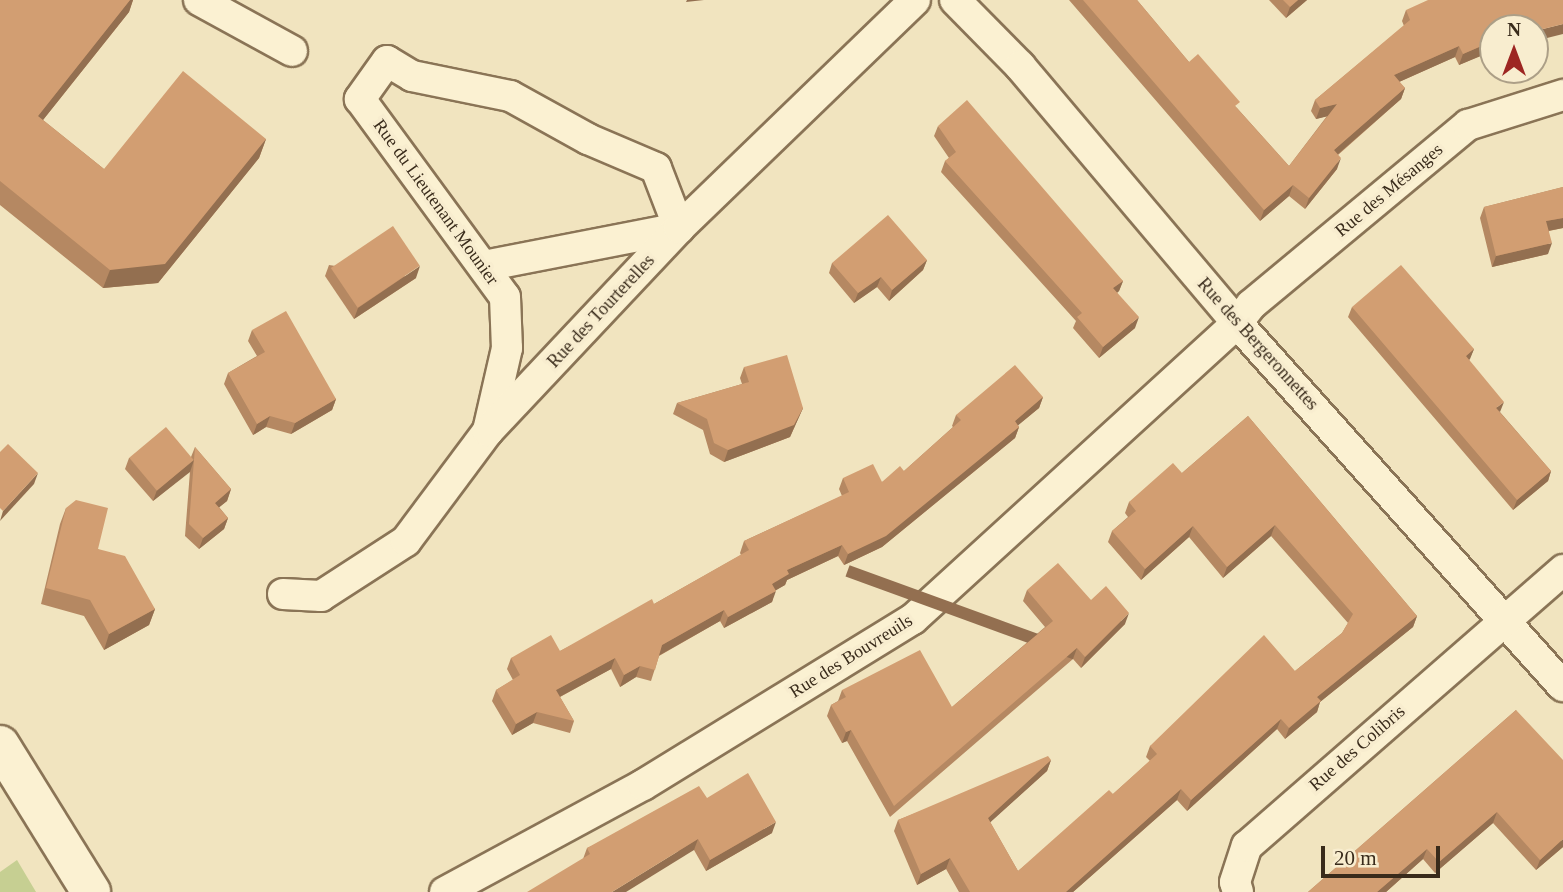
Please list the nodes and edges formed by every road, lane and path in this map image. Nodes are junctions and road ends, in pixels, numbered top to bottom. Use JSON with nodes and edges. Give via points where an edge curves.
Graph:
{"nodes":[{"id":1,"x":199,"y":0,"type":"edge"},
{"id":2,"x":915,"y":0,"type":"edge"},
{"id":3,"x":955,"y":0,"type":"edge"},
{"id":4,"x":292,"y":51,"type":"dead end"},
{"id":5,"x":1563,"y":95,"type":"edge"},
{"id":6,"x":679,"y":228,"type":"junction"},
{"id":7,"x":484,"y":266,"type":"junction"},
{"id":8,"x":1237,"y":323,"type":"junction"},
{"id":9,"x":488,"y":431,"type":"junction"},
{"id":10,"x":1563,"y":570,"type":"edge"},
{"id":11,"x":283,"y":594,"type":"dead end"},
{"id":12,"x":1505,"y":619,"type":"junction"},
{"id":13,"x":1563,"y":686,"type":"edge"},
{"id":14,"x":0,"y":746,"type":"edge"},
{"id":15,"x":91,"y":892,"type":"edge"},
{"id":16,"x":445,"y":892,"type":"edge"},
{"id":17,"x":1238,"y":892,"type":"edge"}],
"edges":[{"from":1,"to":4,"type":"street"},
{"from":2,"to":6,"type":"street","name":"Rue des Tourterelles"},
{"from":3,"to":8,"type":"street","name":"Rue des Bergeronnettes","via":[[1020,66]]},
{"from":5,"to":8,"type":"street","name":"Rue des Mésanges","via":[[1468,125],[1251,305]]},
{"from":6,"to":7,"type":"street"},
{"from":6,"to":7,"type":"street","name":"Rue du Lieutenant Mounier","via":[[656,168],[588,139],[510,96],[412,76],[387,61],[360,99]]},
{"from":6,"to":9,"type":"street","name":"Rue des Tourterelles"},
{"from":7,"to":9,"type":"street","name":"Rue du Lieutenant Mounier","via":[[505,297],[507,348]]},
{"from":8,"to":12,"type":"street","name":"Rue des Bergeronnettes"},
{"from":8,"to":16,"type":"street","name":"Rue des Bouvreuils","via":[[913,619],[643,786]]},
{"from":9,"to":11,"type":"street","name":"Rue des Tourterelles","via":[[406,541],[321,596]]},
{"from":10,"to":12,"type":"street","name":"Rue des Colibris"},
{"from":12,"to":13,"type":"street","name":"Rue des Bergeronnettes"},
{"from":12,"to":17,"type":"street","name":"Rue des Colibris","via":[[1247,846],[1235,883]]},
{"from":14,"to":15,"type":"main road"}]}
